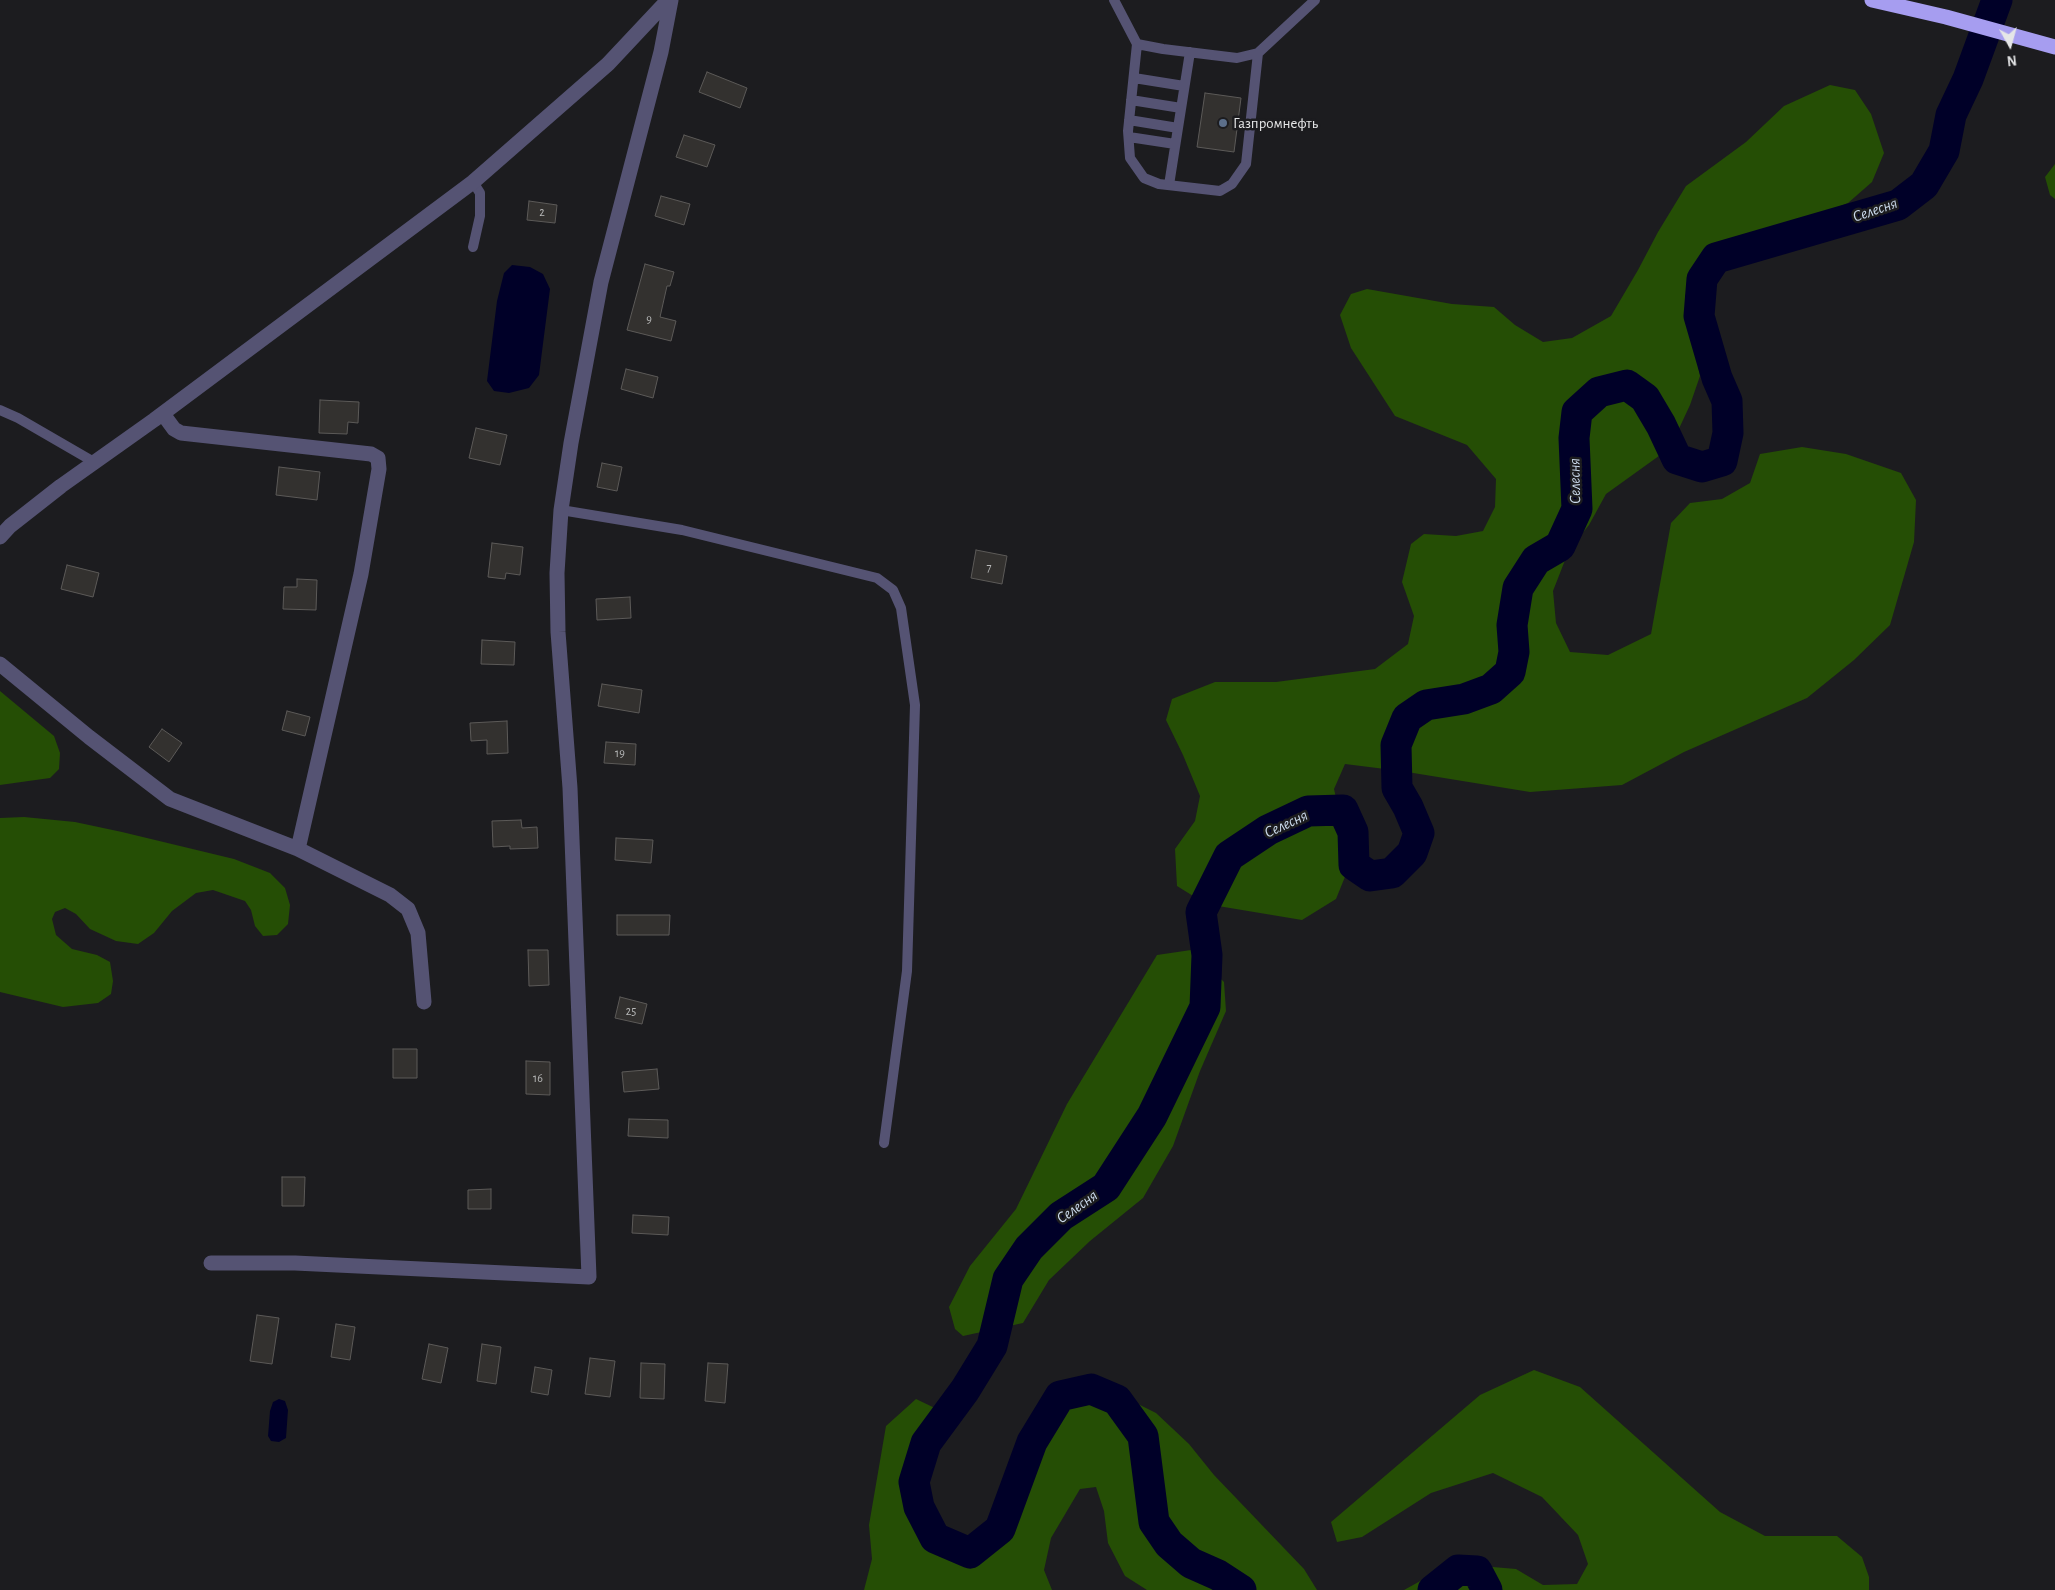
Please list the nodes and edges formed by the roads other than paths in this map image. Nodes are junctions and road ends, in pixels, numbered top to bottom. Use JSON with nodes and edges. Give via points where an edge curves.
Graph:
{"nodes":[{"id":1,"x":670,"y":0,"type":"edge"},
{"id":2,"x":1114,"y":0,"type":"edge"},
{"id":3,"x":1315,"y":0,"type":"edge"},
{"id":4,"x":1872,"y":0,"type":"edge"},
{"id":5,"x":1137,"y":44,"type":"junction"},
{"id":6,"x":2055,"y":47,"type":"edge"},
{"id":7,"x":1190,"y":52,"type":"junction"},
{"id":8,"x":1258,"y":53,"type":"junction"},
{"id":9,"x":1134,"y":78,"type":"junction"},
{"id":10,"x":1184,"y":86,"type":"junction"},
{"id":11,"x":1131,"y":100,"type":"junction"},
{"id":12,"x":1181,"y":108,"type":"junction"},
{"id":13,"x":1129,"y":120,"type":"junction"},
{"id":14,"x":1178,"y":128,"type":"junction"},
{"id":15,"x":1128,"y":137,"type":"junction"},
{"id":16,"x":1175,"y":144,"type":"junction"},
{"id":17,"x":473,"y":182,"type":"junction"},
{"id":18,"x":1169,"y":185,"type":"junction"},
{"id":19,"x":473,"y":247,"type":"dead end"},
{"id":20,"x":0,"y":410,"type":"edge"},
{"id":21,"x":163,"y":414,"type":"junction"},
{"id":22,"x":94,"y":462,"type":"junction"},
{"id":23,"x":561,"y":510,"type":"junction"},
{"id":24,"x":0,"y":537,"type":"edge"},
{"id":25,"x":0,"y":664,"type":"edge"},
{"id":26,"x":298,"y":849,"type":"junction"},
{"id":27,"x":424,"y":1002,"type":"dead end"},
{"id":28,"x":884,"y":1143,"type":"dead end"},
{"id":29,"x":211,"y":1263,"type":"dead end"}],
"edges":[{"from":1,"to":17,"type":"street","via":[[608,64]]},
{"from":1,"to":23,"type":"street","via":[[661,52],[601,282]]},
{"from":2,"to":5,"type":"lane"},
{"from":3,"to":8,"type":"lane"},
{"from":4,"to":6,"type":"highway"},
{"from":5,"to":7,"type":"lane"},
{"from":5,"to":9,"type":"lane"},
{"from":7,"to":8,"type":"lane","via":[[1237,58]]},
{"from":7,"to":10,"type":"lane"},
{"from":8,"to":18,"type":"lane","via":[[1246,164],[1240,175],[1220,192]]},
{"from":9,"to":10,"type":"lane"},
{"from":9,"to":11,"type":"lane"},
{"from":10,"to":12,"type":"lane"},
{"from":11,"to":12,"type":"lane"},
{"from":11,"to":13,"type":"lane"},
{"from":12,"to":14,"type":"lane"},
{"from":13,"to":14,"type":"lane"},
{"from":13,"to":15,"type":"lane"},
{"from":14,"to":16,"type":"lane"},
{"from":15,"to":16,"type":"lane"},
{"from":15,"to":18,"type":"lane","via":[[1130,158],[1144,178]]},
{"from":16,"to":18,"type":"lane"},
{"from":17,"to":19,"type":"lane","via":[[480,193],[480,216]]},
{"from":17,"to":21,"type":"street"},
{"from":20,"to":22,"type":"lane"},
{"from":21,"to":22,"type":"street"},
{"from":21,"to":26,"type":"street","via":[[181,433],[371,454],[378,458],[361,574]]},
{"from":22,"to":24,"type":"street"},
{"from":23,"to":28,"type":"lane","via":[[682,530],[877,578],[893,590],[902,608],[915,705],[907,971]]},
{"from":23,"to":29,"type":"street","via":[[558,632],[570,788],[589,1277],[294,1263]]},
{"from":25,"to":26,"type":"street","via":[[170,799]]},
{"from":26,"to":27,"type":"street","via":[[390,895],[408,909],[418,933]]}]}
